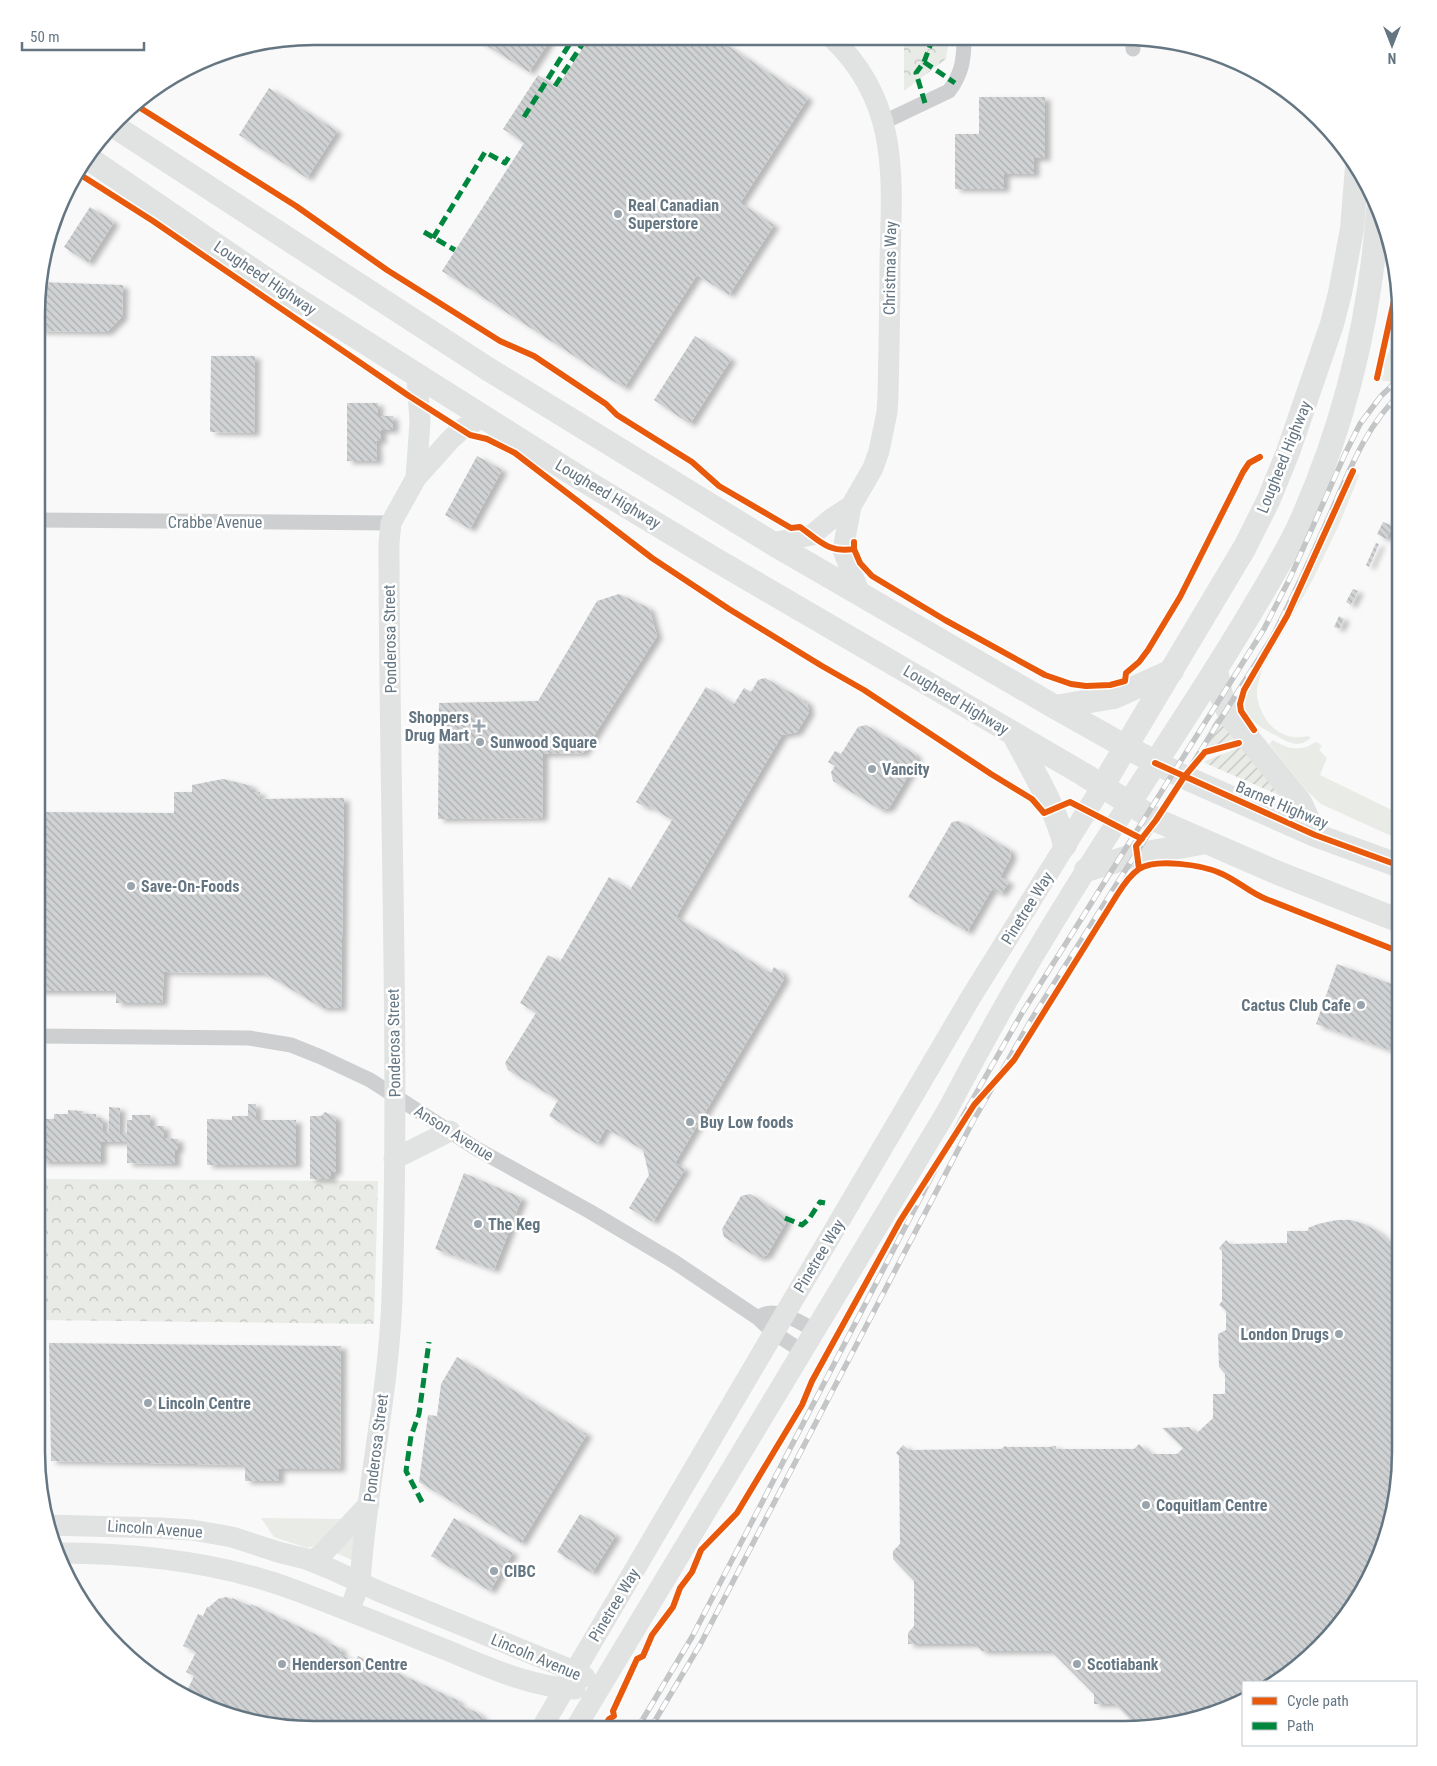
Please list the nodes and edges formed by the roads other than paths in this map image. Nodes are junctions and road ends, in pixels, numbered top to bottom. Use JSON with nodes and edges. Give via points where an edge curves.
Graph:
{"nodes":[{"id":1,"x":839,"y":45,"type":"edge"},
{"id":2,"x":963,"y":45,"type":"edge"},
{"id":3,"x":884,"y":122,"type":"junction"},
{"id":4,"x":119,"y":129,"type":"edge"},
{"id":5,"x":93,"y":161,"type":"edge"},
{"id":6,"x":1357,"y":181,"type":"edge"},
{"id":7,"x":1377,"y":225,"type":"edge"},
{"id":8,"x":417,"y":376,"type":"junction"},
{"id":9,"x":483,"y":417,"type":"junction"},
{"id":10,"x":416,"y":478,"type":"junction"},
{"id":11,"x":851,"y":506,"type":"junction"},
{"id":12,"x":45,"y":520,"type":"edge"},
{"id":13,"x":391,"y":523,"type":"junction"},
{"id":14,"x":772,"y":543,"type":"junction"},
{"id":15,"x":860,"y":594,"type":"junction"},
{"id":16,"x":1172,"y":670,"type":"junction"},
{"id":17,"x":1216,"y":670,"type":"junction"},
{"id":18,"x":1055,"y":707,"type":"junction"},
{"id":19,"x":1014,"y":735,"type":"junction"},
{"id":20,"x":1126,"y":747,"type":"junction"},
{"id":21,"x":1155,"y":763,"type":"junction"},
{"id":22,"x":1103,"y":785,"type":"junction"},
{"id":23,"x":1130,"y":802,"type":"junction"},
{"id":24,"x":1315,"y":835,"type":"junction"},
{"id":25,"x":1206,"y":842,"type":"junction"},
{"id":26,"x":1065,"y":845,"type":"junction"},
{"id":27,"x":1392,"y":863,"type":"edge"},
{"id":28,"x":1086,"y":870,"type":"junction"},
{"id":29,"x":1392,"y":918,"type":"edge"},
{"id":30,"x":45,"y":1036,"type":"edge"},
{"id":31,"x":395,"y":1097,"type":"junction"},
{"id":32,"x":450,"y":1131,"type":"junction"},
{"id":33,"x":394,"y":1159,"type":"junction"},
{"id":34,"x":779,"y":1324,"type":"junction"},
{"id":35,"x":815,"y":1330,"type":"junction"},
{"id":36,"x":802,"y":1351,"type":"junction"},
{"id":37,"x":369,"y":1504,"type":"junction"},
{"id":38,"x":55,"y":1524,"type":"edge"},
{"id":39,"x":65,"y":1553,"type":"edge"},
{"id":40,"x":306,"y":1559,"type":"junction"},
{"id":41,"x":360,"y":1583,"type":"junction"},
{"id":42,"x":349,"y":1611,"type":"junction"},
{"id":43,"x":569,"y":1680,"type":"junction"},
{"id":44,"x":598,"y":1689,"type":"junction"},
{"id":45,"x":546,"y":1721,"type":"edge"},
{"id":46,"x":580,"y":1721,"type":"edge"}],
"edges":[{"from":1,"to":3,"type":"main road","name":"Christmas Way","via":[[856,63]]},
{"from":2,"to":3,"type":"street","via":[[961,71],[948,91]]},
{"from":3,"to":11,"type":"main road","name":"Christmas Way","via":[[892,181],[888,396],[884,431],[876,459]]},
{"from":4,"to":14,"type":"main road","via":[[488,369]]},
{"from":5,"to":8,"type":"main road","name":"Lougheed Highway","via":[[276,286]]},
{"from":6,"to":16,"type":"main road","name":"Lougheed Highway","via":[[1340,293],[1288,452],[1245,547]]},
{"from":7,"to":17,"type":"main road","via":[[1370,294],[1360,344],[1330,448],[1297,530]]},
{"from":8,"to":9,"type":"main road","name":"Lougheed Highway"},
{"from":8,"to":10,"type":"main road","name":"Ponderosa Street","via":[[420,422]]},
{"from":9,"to":10,"type":"main road","name":"Ponderosa Street","via":[[450,440]]},
{"from":9,"to":19,"type":"main road","name":"Lougheed Highway","via":[[708,555]]},
{"from":10,"to":13,"type":"main road","name":"Ponderosa Street"},
{"from":11,"to":14,"type":"main road","name":"Christmas Way","via":[[812,535]]},
{"from":11,"to":15,"type":"main road","name":"Christmas Way","via":[[843,550]]},
{"from":12,"to":13,"type":"street","name":"Crabbe Avenue"},
{"from":13,"to":31,"type":"main road","name":"Ponderosa Street","via":[[388,548]]},
{"from":14,"to":15,"type":"main road"},
{"from":15,"to":18,"type":"main road"},
{"from":16,"to":18,"type":"main road","via":[[1114,697]]},
{"from":16,"to":20,"type":"main road","name":"Lougheed Highway"},
{"from":17,"to":21,"type":"main road"},
{"from":17,"to":24,"type":"main road","via":[[1221,695],[1231,718],[1300,802]]},
{"from":18,"to":20,"type":"main road"},
{"from":19,"to":22,"type":"main road","name":"Lougheed Highway"},
{"from":19,"to":26,"type":"main road","via":[[1054,809]]},
{"from":20,"to":21,"type":"main road"},
{"from":20,"to":22,"type":"main road","name":"Lougheed Highway"},
{"from":21,"to":23,"type":"main road"},
{"from":21,"to":24,"type":"main road","name":"Barnet Highway"},
{"from":22,"to":23,"type":"main road"},
{"from":22,"to":26,"type":"main road","name":"Pinetree Way"},
{"from":23,"to":25,"type":"main road","via":[[1156,820]]},
{"from":23,"to":28,"type":"main road","name":"Pinetree Way"},
{"from":24,"to":27,"type":"main road","name":"Barnet Highway"},
{"from":25,"to":28,"type":"main road","via":[[1136,855]]},
{"from":25,"to":29,"type":"main road"},
{"from":26,"to":34,"type":"main road","name":"Pinetree Way","via":[[971,997]]},
{"from":28,"to":35,"type":"main road","name":"Pinetree Way"},
{"from":30,"to":31,"type":"street","name":"Anson Avenue","via":[[250,1038],[273,1041],[321,1057],[370,1080]]},
{"from":31,"to":32,"type":"street","name":"Anson Avenue"},
{"from":31,"to":33,"type":"main road","name":"Ponderosa Street"},
{"from":32,"to":33,"type":"main road"},
{"from":32,"to":34,"type":"street","name":"Anson Avenue","via":[[673,1261],[758,1318],[768,1313]]},
{"from":33,"to":37,"type":"main road","name":"Ponderosa Street","via":[[390,1339]]},
{"from":34,"to":35,"type":"street"},
{"from":34,"to":36,"type":"street"},
{"from":34,"to":43,"type":"main road","name":"Pinetree Way"},
{"from":35,"to":36,"type":"main road","name":"Pinetree Way"},
{"from":36,"to":44,"type":"main road","name":"Pinetree Way"},
{"from":37,"to":40,"type":"main road","via":[[324,1552],[313,1560]]},
{"from":37,"to":41,"type":"main road","name":"Ponderosa Street"},
{"from":38,"to":40,"type":"main road","name":"Lincoln Avenue","via":[[190,1530],[232,1537]]},
{"from":39,"to":42,"type":"main road","name":"Lincoln Avenue","via":[[196,1563],[277,1584]]},
{"from":40,"to":41,"type":"main road","name":"Lincoln Avenue"},
{"from":41,"to":42,"type":"main road","name":"Ponderosa Street"},
{"from":41,"to":43,"type":"main road","name":"Lincoln Avenue"},
{"from":42,"to":43,"type":"main road","name":"Lincoln Avenue","via":[[542,1685]]},
{"from":43,"to":44,"type":"main road","name":"Lincoln Avenue","via":[[585,1678]]},
{"from":43,"to":45,"type":"main road","name":"Pinetree Way"},
{"from":44,"to":46,"type":"main road","name":"Pinetree Way"}]}
